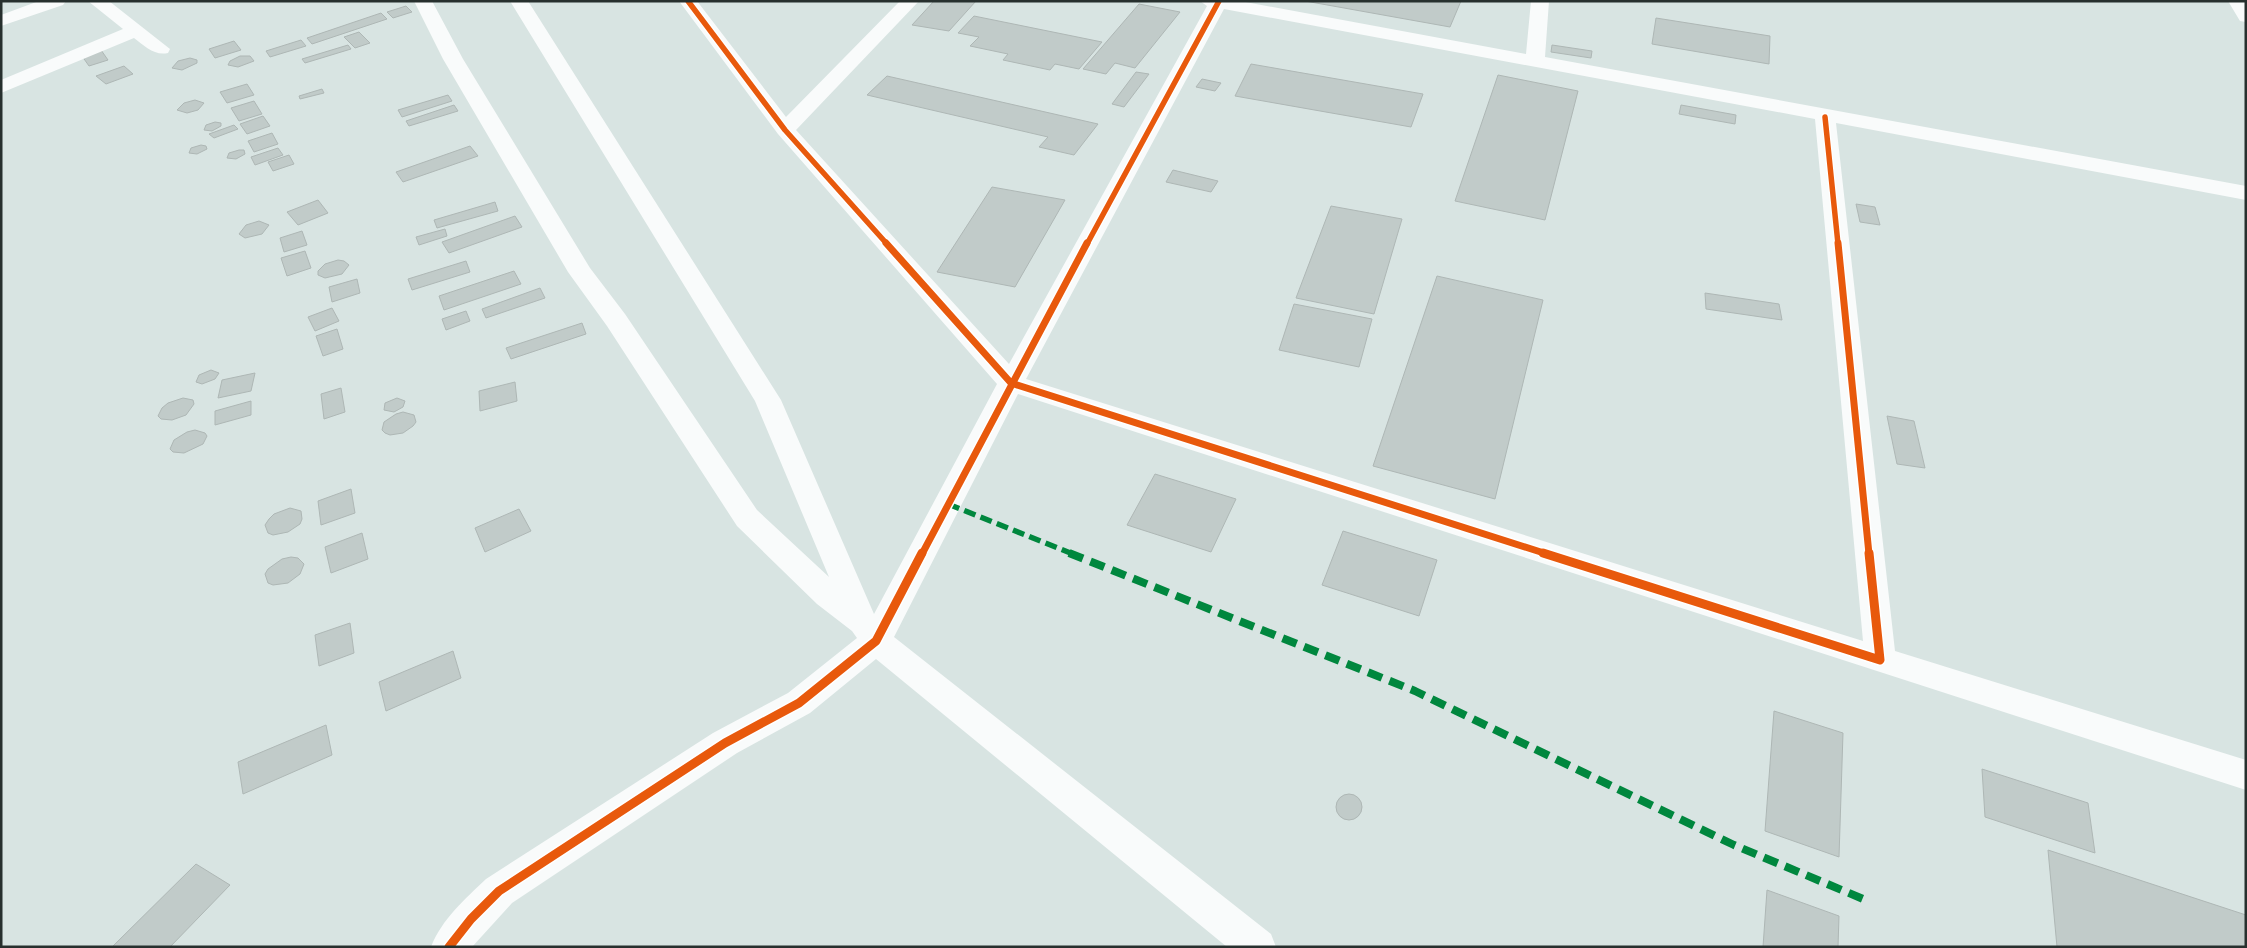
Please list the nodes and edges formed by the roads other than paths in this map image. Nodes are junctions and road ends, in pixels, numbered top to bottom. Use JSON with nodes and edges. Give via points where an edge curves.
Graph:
{"nodes":[{"id":1,"x":57,"y":1,"type":"edge"},
{"id":2,"x":97,"y":1,"type":"edge"},
{"id":3,"x":423,"y":1,"type":"edge"},
{"id":4,"x":519,"y":1,"type":"edge"},
{"id":5,"x":688,"y":1,"type":"edge"},
{"id":6,"x":910,"y":1,"type":"edge"},
{"id":7,"x":1540,"y":1,"type":"edge"},
{"id":8,"x":2237,"y":1,"type":"edge"},
{"id":9,"x":1215,"y":2,"type":"edge"},
{"id":10,"x":2246,"y":17,"type":"edge"},
{"id":11,"x":1,"y":21,"type":"edge"},
{"id":12,"x":136,"y":30,"type":"junction"},
{"id":13,"x":161,"y":49,"type":"dead end"},
{"id":14,"x":1535,"y":60,"type":"junction"},
{"id":15,"x":1,"y":87,"type":"edge"},
{"id":16,"x":1825,"y":116,"type":"junction"},
{"id":17,"x":785,"y":130,"type":"junction"},
{"id":18,"x":2246,"y":193,"type":"edge"},
{"id":19,"x":1011,"y":382,"type":"junction"},
{"id":20,"x":869,"y":632,"type":"junction"},
{"id":21,"x":1880,"y":660,"type":"junction"},
{"id":22,"x":2246,"y":775,"type":"edge"},
{"id":23,"x":1240,"y":941,"type":"edge"},
{"id":24,"x":450,"y":947,"type":"edge"}],
"edges":[{"from":1,"to":11,"type":"street"},
{"from":2,"to":12,"type":"street"},
{"from":3,"to":20,"type":"street","via":[[453,59],[580,272],[616,320],[747,518]]},
{"from":4,"to":20,"type":"street","via":[[768,400]]},
{"from":5,"to":17,"type":"street"},
{"from":6,"to":17,"type":"street"},
{"from":7,"to":14,"type":"street"},
{"from":8,"to":10,"type":"street"},
{"from":9,"to":14,"type":"street"},
{"from":9,"to":19,"type":"street"},
{"from":12,"to":13,"type":"street"},
{"from":12,"to":15,"type":"street"},
{"from":14,"to":16,"type":"street"},
{"from":16,"to":18,"type":"street"},
{"from":16,"to":21,"type":"street"},
{"from":17,"to":19,"type":"street"},
{"from":19,"to":20,"type":"street"},
{"from":19,"to":21,"type":"street"},
{"from":20,"to":23,"type":"street"},
{"from":20,"to":24,"type":"street","via":[[798,703],[725,743],[499,891],[471,919]]},
{"from":21,"to":22,"type":"street"}]}
